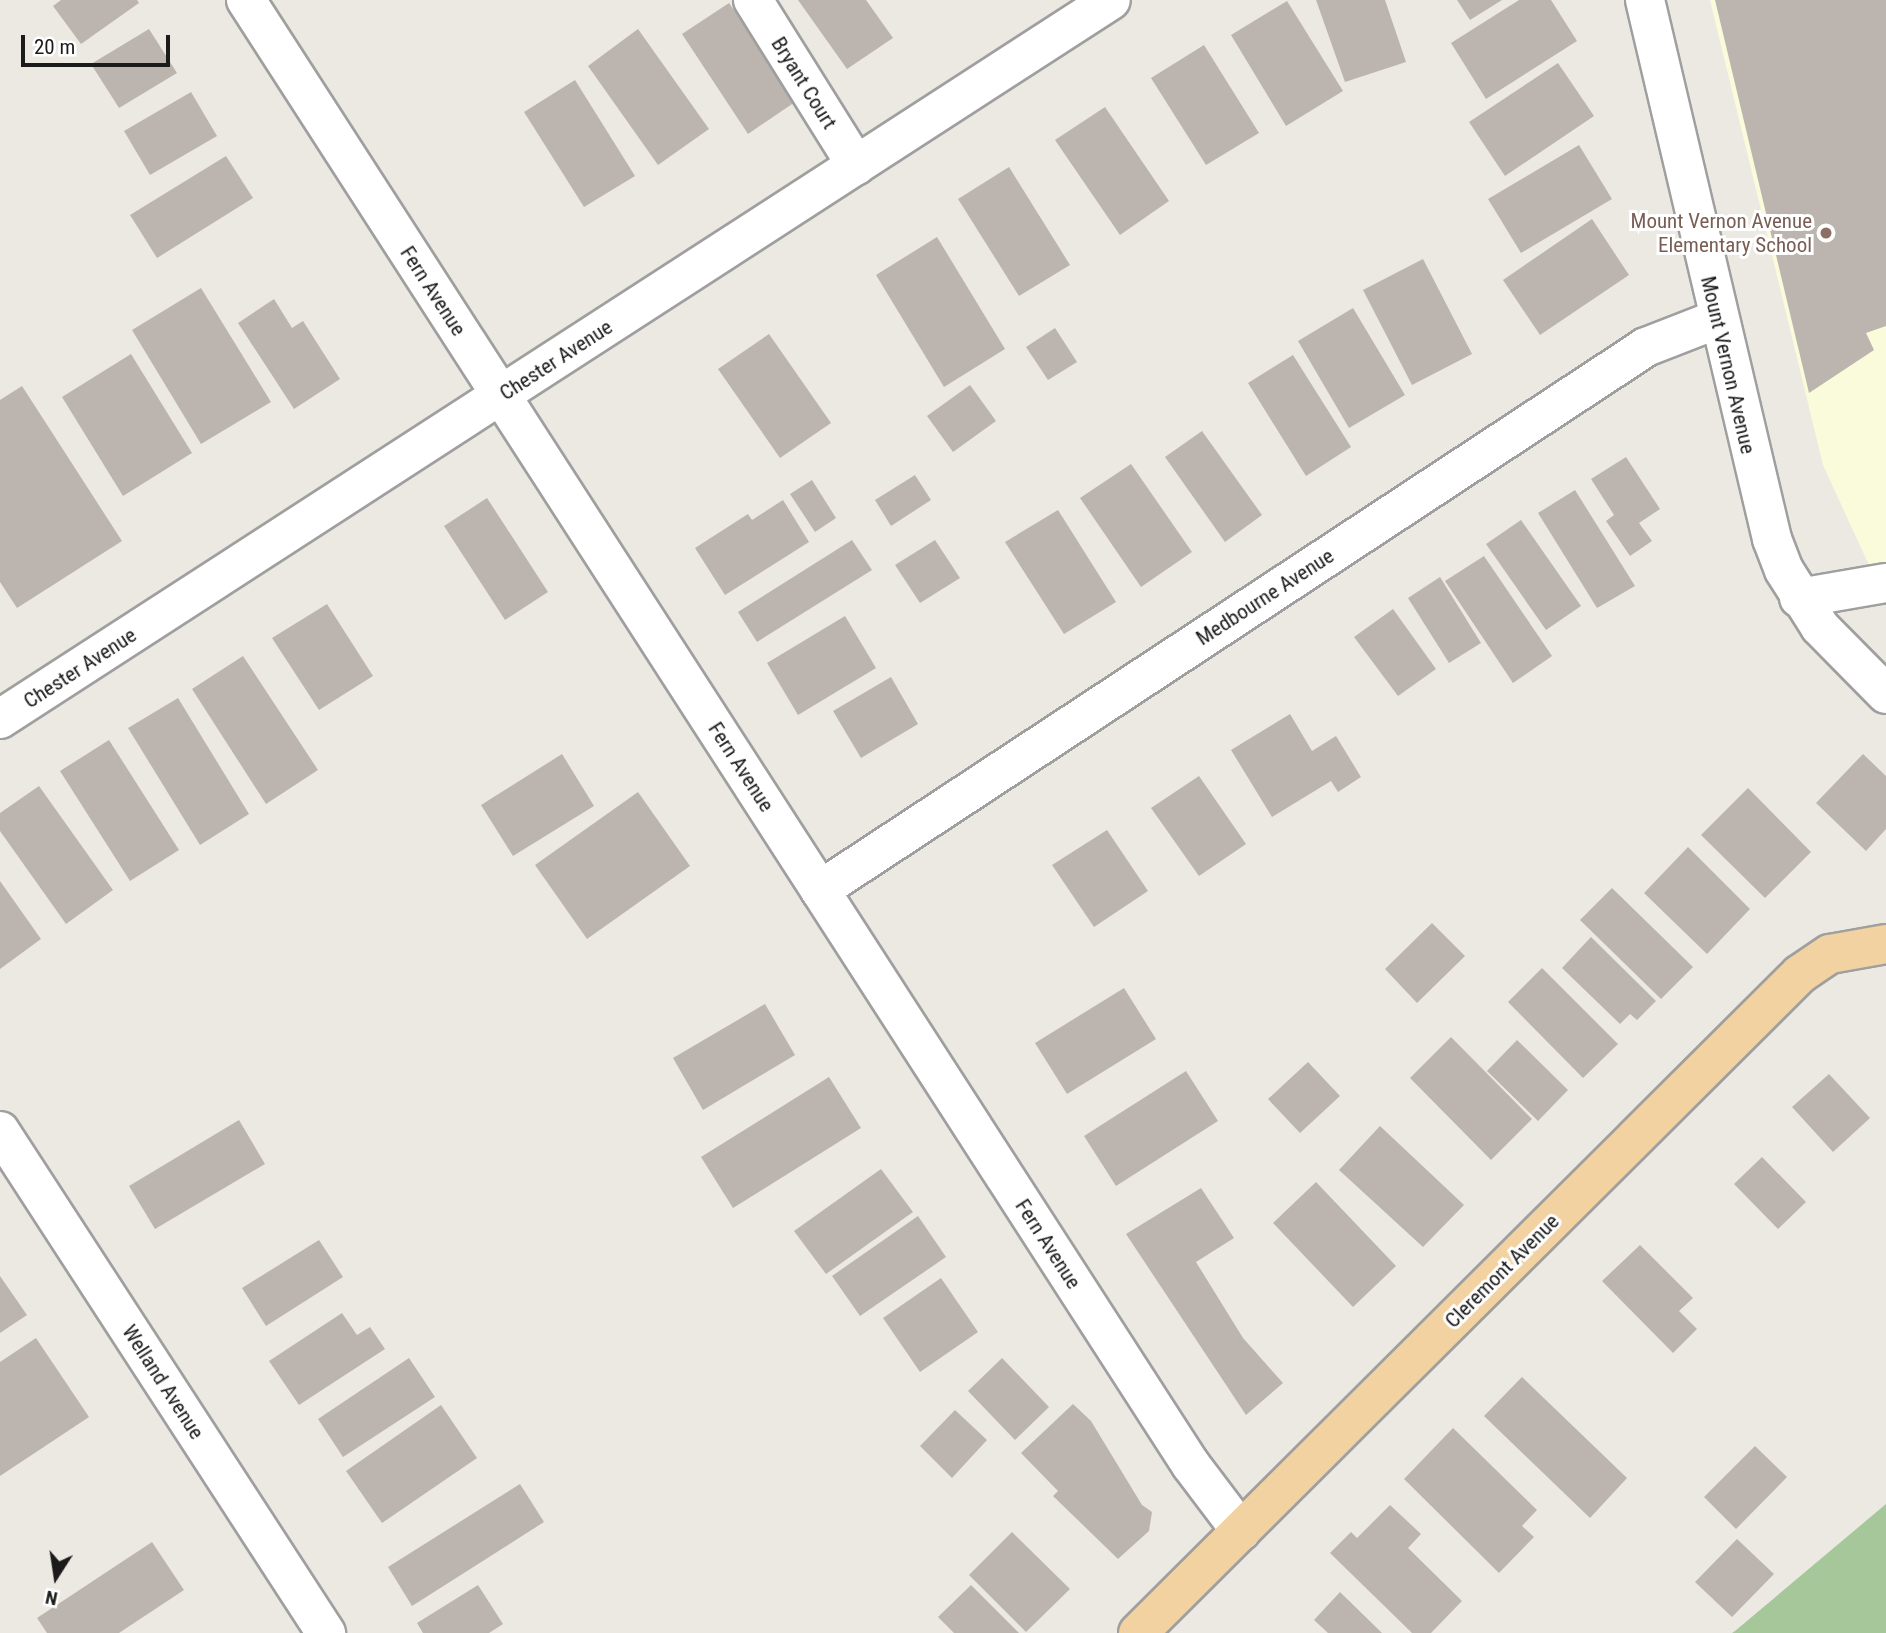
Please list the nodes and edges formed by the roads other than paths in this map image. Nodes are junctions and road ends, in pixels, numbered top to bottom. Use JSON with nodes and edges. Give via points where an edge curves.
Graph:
{"nodes":[{"id":1,"x":246,"y":0,"type":"edge"},
{"id":2,"x":753,"y":0,"type":"edge"},
{"id":3,"x":1111,"y":0,"type":"edge"},
{"id":4,"x":1645,"y":0,"type":"edge"},
{"id":5,"x":856,"y":165,"type":"junction"},
{"id":6,"x":1718,"y":319,"type":"junction"},
{"id":7,"x":500,"y":396,"type":"junction"},
{"id":8,"x":1886,"y":583,"type":"edge"},
{"id":9,"x":1799,"y":598,"type":"junction"},
{"id":10,"x":1886,"y":694,"type":"edge"},
{"id":11,"x":0,"y":719,"type":"edge"},
{"id":12,"x":820,"y":890,"type":"junction"},
{"id":13,"x":1886,"y":944,"type":"edge"},
{"id":14,"x":0,"y":1131,"type":"edge"},
{"id":15,"x":1241,"y":1531,"type":"junction"},
{"id":16,"x":326,"y":1633,"type":"edge"},
{"id":17,"x":1138,"y":1633,"type":"edge"}],
"edges":[{"from":1,"to":7,"type":"street","name":"Fern Avenue"},
{"from":2,"to":5,"type":"street","name":"Bryant Court"},
{"from":3,"to":5,"type":"street","name":"Chester Avenue"},
{"from":4,"to":6,"type":"street","name":"Mount Vernon Avenue"},
{"from":5,"to":7,"type":"street","name":"Chester Avenue"},
{"from":6,"to":9,"type":"street","name":"Mount Vernon Avenue","via":[[1761,504]]},
{"from":6,"to":12,"type":"street","name":"Medbourne Avenue","via":[[1646,346]]},
{"from":7,"to":11,"type":"street","name":"Chester Avenue"},
{"from":7,"to":12,"type":"street","name":"Fern Avenue"},
{"from":8,"to":9,"type":"street"},
{"from":9,"to":10,"type":"street","name":"Mount Vernon Avenue","via":[[1820,627]]},
{"from":12,"to":15,"type":"street","name":"Fern Avenue","via":[[1191,1465]]},
{"from":13,"to":15,"type":"main road","name":"Cleremont Avenue","via":[[1830,954],[1800,974]]},
{"from":14,"to":16,"type":"street","name":"Welland Avenue"},
{"from":15,"to":17,"type":"main road","name":"Cleremont Avenue"}]}
